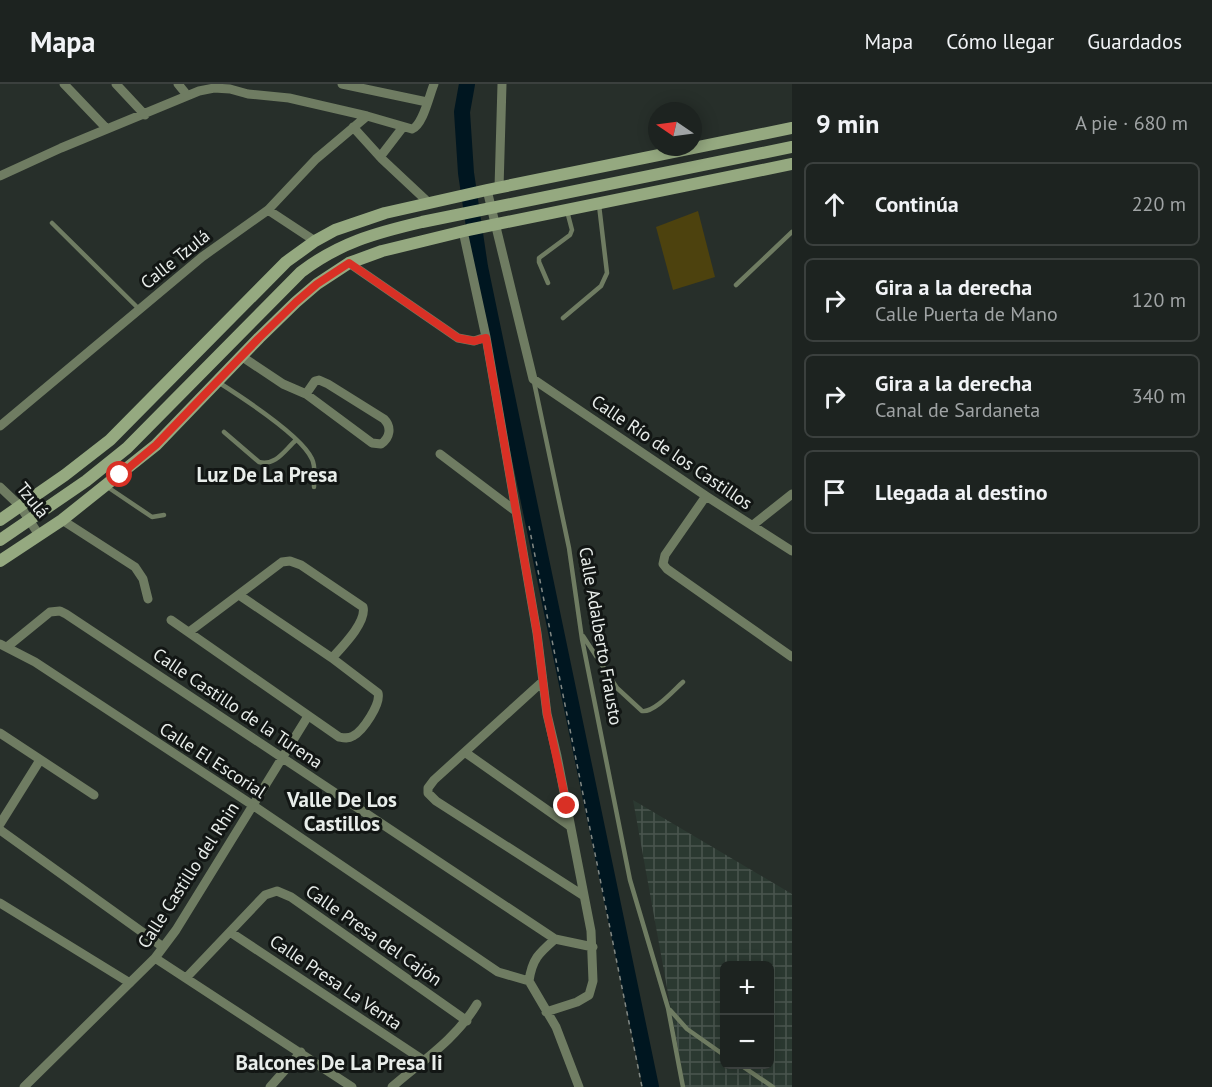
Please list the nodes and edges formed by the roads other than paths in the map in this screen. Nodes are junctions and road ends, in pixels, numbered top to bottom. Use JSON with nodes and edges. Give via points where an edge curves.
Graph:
{"nodes":[{"id":1,"x":64,"y":84,"type":"edge"},
{"id":2,"x":116,"y":84,"type":"edge"},
{"id":3,"x":178,"y":84,"type":"edge"},
{"id":4,"x":269,"y":84,"type":"edge"},
{"id":5,"x":342,"y":84,"type":"edge"},
{"id":6,"x":434,"y":84,"type":"edge"},
{"id":7,"x":502,"y":84,"type":"edge"},
{"id":8,"x":187,"y":95,"type":"junction"},
{"id":9,"x":271,"y":96,"type":"junction"},
{"id":10,"x":427,"y":102,"type":"junction"},
{"id":11,"x":145,"y":115,"type":"junction"},
{"id":12,"x":368,"y":116,"type":"junction"},
{"id":13,"x":353,"y":127,"type":"junction"},
{"id":14,"x":403,"y":128,"type":"junction"},
{"id":15,"x":792,"y":128,"type":"edge"},
{"id":16,"x":107,"y":129,"type":"junction"},
{"id":17,"x":792,"y":147,"type":"edge"},
{"id":18,"x":380,"y":157,"type":"junction"},
{"id":19,"x":792,"y":164,"type":"edge"},
{"id":20,"x":0,"y":176,"type":"edge"},
{"id":21,"x":489,"y":190,"type":"junction"},
{"id":22,"x":429,"y":203,"type":"junction"},
{"id":23,"x":599,"y":204,"type":"junction"},
{"id":24,"x":488,"y":208,"type":"junction"},
{"id":25,"x":268,"y":210,"type":"junction"},
{"id":26,"x":567,"y":211,"type":"junction"},
{"id":27,"x":52,"y":223,"type":"dead end"},
{"id":28,"x":492,"y":226,"type":"junction"},
{"id":29,"x":465,"y":231,"type":"junction"},
{"id":30,"x":792,"y":232,"type":"edge"},
{"id":31,"x":315,"y":241,"type":"junction"},
{"id":32,"x":349,"y":263,"type":"junction"},
{"id":33,"x":548,"y":283,"type":"dead end"},
{"id":34,"x":736,"y":285,"type":"dead end"},
{"id":35,"x":140,"y":310,"type":"junction"},
{"id":36,"x":563,"y":318,"type":"dead end"},
{"id":37,"x":486,"y":338,"type":"junction"},
{"id":38,"x":241,"y":356,"type":"junction"},
{"id":39,"x":533,"y":380,"type":"junction"},
{"id":40,"x":218,"y":381,"type":"junction"},
{"id":41,"x":306,"y":394,"type":"junction"},
{"id":42,"x":0,"y":426,"type":"edge"},
{"id":43,"x":224,"y":432,"type":"dead end"},
{"id":44,"x":110,"y":440,"type":"junction"},
{"id":45,"x":296,"y":440,"type":"junction"},
{"id":46,"x":440,"y":454,"type":"dead end"},
{"id":47,"x":0,"y":486,"type":"edge"},
{"id":48,"x":106,"y":486,"type":"junction"},
{"id":49,"x":314,"y":487,"type":"dead end"},
{"id":50,"x":792,"y":494,"type":"edge"},
{"id":51,"x":706,"y":496,"type":"junction"},
{"id":52,"x":20,"y":506,"type":"junction"},
{"id":53,"x":514,"y":510,"type":"junction"},
{"id":54,"x":164,"y":515,"type":"dead end"},
{"id":55,"x":0,"y":519,"type":"edge"},
{"id":56,"x":62,"y":520,"type":"junction"},
{"id":57,"x":29,"y":521,"type":"junction"},
{"id":58,"x":753,"y":525,"type":"junction"},
{"id":59,"x":39,"y":535,"type":"junction"},
{"id":60,"x":0,"y":540,"type":"edge"},
{"id":61,"x":792,"y":551,"type":"edge"},
{"id":62,"x":0,"y":561,"type":"edge"},
{"id":63,"x":239,"y":595,"type":"junction"},
{"id":64,"x":148,"y":599,"type":"dead end"},
{"id":65,"x":171,"y":620,"type":"dead end"},
{"id":66,"x":189,"y":632,"type":"junction"},
{"id":67,"x":581,"y":634,"type":"junction"},
{"id":68,"x":3,"y":645,"type":"edge"},
{"id":69,"x":792,"y":657,"type":"edge"},
{"id":70,"x":332,"y":658,"type":"junction"},
{"id":71,"x":542,"y":682,"type":"junction"},
{"id":72,"x":683,"y":682,"type":"dead end"},
{"id":73,"x":308,"y":716,"type":"junction"},
{"id":74,"x":0,"y":733,"type":"edge"},
{"id":75,"x":466,"y":753,"type":"junction"},
{"id":76,"x":283,"y":758,"type":"junction"},
{"id":77,"x":40,"y":760,"type":"junction"},
{"id":78,"x":94,"y":795,"type":"dead end"},
{"id":79,"x":254,"y":806,"type":"junction"},
{"id":80,"x":0,"y":824,"type":"edge"},
{"id":81,"x":570,"y":826,"type":"junction"},
{"id":82,"x":0,"y":830,"type":"edge"},
{"id":83,"x":584,"y":896,"type":"junction"},
{"id":84,"x":0,"y":903,"type":"edge"},
{"id":85,"x":230,"y":932,"type":"junction"},
{"id":86,"x":555,"y":939,"type":"junction"},
{"id":87,"x":164,"y":947,"type":"junction"},
{"id":88,"x":593,"y":947,"type":"junction"},
{"id":89,"x":155,"y":958,"type":"junction"},
{"id":90,"x":186,"y":978,"type":"junction"},
{"id":91,"x":529,"y":981,"type":"junction"},
{"id":92,"x":130,"y":983,"type":"junction"},
{"id":93,"x":477,"y":1004,"type":"dead end"},
{"id":94,"x":668,"y":1008,"type":"junction"},
{"id":95,"x":546,"y":1012,"type":"junction"},
{"id":96,"x":467,"y":1021,"type":"junction"},
{"id":97,"x":301,"y":1052,"type":"junction"},
{"id":98,"x":720,"y":1052,"type":"edge"},
{"id":99,"x":423,"y":1060,"type":"junction"},
{"id":100,"x":745,"y":1069,"type":"edge"},
{"id":101,"x":24,"y":1087,"type":"edge"},
{"id":102,"x":270,"y":1087,"type":"edge"},
{"id":103,"x":352,"y":1087,"type":"edge"},
{"id":104,"x":392,"y":1087,"type":"edge"},
{"id":105,"x":579,"y":1087,"type":"edge"},
{"id":106,"x":682,"y":1087,"type":"edge"},
{"id":107,"x":773,"y":1087,"type":"edge"}],
"edges":[{"from":1,"to":16,"type":"street"},
{"from":2,"to":11,"type":"street"},
{"from":3,"to":8,"type":"street"},
{"from":4,"to":9,"type":"street"},
{"from":5,"to":10,"type":"street"},
{"from":6,"to":10,"type":"street"},
{"from":7,"to":21,"type":"street","name":"Calle Adalberto Frausto"},
{"from":8,"to":9,"type":"street","via":[[214,88]]},
{"from":8,"to":11,"type":"street"},
{"from":9,"to":12,"type":"street"},
{"from":10,"to":14,"type":"street","via":[[417,127]]},
{"from":11,"to":16,"type":"street"},
{"from":12,"to":13,"type":"street","name":"Calle Tzulá"},
{"from":12,"to":14,"type":"street"},
{"from":13,"to":18,"type":"street"},
{"from":13,"to":25,"type":"street","name":"Calle Tzulá"},
{"from":14,"to":18,"type":"street"},
{"from":15,"to":21,"type":"main road"},
{"from":16,"to":20,"type":"street"},
{"from":17,"to":24,"type":"main road"},
{"from":18,"to":22,"type":"street"},
{"from":19,"to":23,"type":"main road"},
{"from":21,"to":22,"type":"main road"},
{"from":21,"to":24,"type":"street","name":"Calle Adalberto Frausto"},
{"from":22,"to":31,"type":"main road","via":[[360,221]]},
{"from":23,"to":26,"type":"main road"},
{"from":23,"to":36,"type":"lane","via":[[607,273],[602,286]]},
{"from":24,"to":28,"type":"street","name":"Calle Adalberto Frausto"},
{"from":24,"to":57,"type":"main road","via":[[370,235],[321,257],[295,278],[127,448]]},
{"from":25,"to":31,"type":"street"},
{"from":25,"to":35,"type":"street","name":"Calle Tzulá","via":[[202,257]]},
{"from":26,"to":28,"type":"main road"},
{"from":26,"to":33,"type":"lane","via":[[570,235],[539,258]]},
{"from":27,"to":35,"type":"lane"},
{"from":28,"to":29,"type":"main road"},
{"from":28,"to":39,"type":"street","name":"Calle Adalberto Frausto"},
{"from":29,"to":32,"type":"main road"},
{"from":29,"to":37,"type":"street"},
{"from":30,"to":34,"type":"lane"},
{"from":31,"to":44,"type":"main road","via":[[286,262]]},
{"from":32,"to":37,"type":"street","via":[[458,338]]},
{"from":32,"to":38,"type":"main road","via":[[317,284]]},
{"from":35,"to":42,"type":"street","name":"Calle Tzulá"},
{"from":37,"to":53,"type":"street"},
{"from":38,"to":40,"type":"main road"},
{"from":38,"to":41,"type":"street"},
{"from":39,"to":51,"type":"street","name":"Calle Río de los Castillos"},
{"from":39,"to":67,"type":"lane","name":"Calle Adalberto Frausto","via":[[569,548]]},
{"from":40,"to":45,"type":"lane"},
{"from":40,"to":48,"type":"main road","via":[[156,445]]},
{"from":41,"to":41,"type":"street","via":[[372,443],[381,444],[388,435],[389,425],[384,419],[328,384],[315,381]]},
{"from":43,"to":45,"type":"lane","via":[[266,464]]},
{"from":44,"to":52,"type":"main road"},
{"from":44,"to":57,"type":"main road","via":[[93,461],[35,505]]},
{"from":45,"to":49,"type":"lane","via":[[311,456]]},
{"from":46,"to":53,"type":"street"},
{"from":47,"to":52,"type":"street","name":"Tzulá"},
{"from":48,"to":54,"type":"lane","via":[[152,517]]},
{"from":48,"to":56,"type":"main road"},
{"from":50,"to":58,"type":"street"},
{"from":51,"to":58,"type":"street","name":"Calle Río de los Castillos"},
{"from":51,"to":69,"type":"street","via":[[665,555],[663,564]]},
{"from":52,"to":55,"type":"main road"},
{"from":52,"to":57,"type":"street","name":"Tzulá"},
{"from":53,"to":71,"type":"street"},
{"from":56,"to":59,"type":"main road"},
{"from":56,"to":64,"type":"street","via":[[135,567]]},
{"from":57,"to":59,"type":"street","name":"Tzulá"},
{"from":57,"to":60,"type":"main road"},
{"from":58,"to":61,"type":"street","name":"Calle Río de los Castillos"},
{"from":59,"to":62,"type":"main road"},
{"from":63,"to":66,"type":"street"},
{"from":63,"to":70,"type":"street"},
{"from":63,"to":70,"type":"street","via":[[282,562],[301,564],[360,604],[364,612],[362,621]]},
{"from":65,"to":66,"type":"street"},
{"from":66,"to":73,"type":"street"},
{"from":67,"to":72,"type":"lane","via":[[617,688],[642,711],[653,708]]},
{"from":67,"to":94,"type":"lane","name":"Calle Adalberto Frausto","via":[[630,880]]},
{"from":68,"to":76,"type":"street","name":"Calle Castillo de la Turena","via":[[50,612],[60,611]]},
{"from":68,"to":79,"type":"street","name":"Calle El Escorial"},
{"from":70,"to":73,"type":"street","via":[[376,690],[378,705],[359,732],[347,739]]},
{"from":71,"to":75,"type":"street"},
{"from":71,"to":81,"type":"street"},
{"from":73,"to":76,"type":"street","name":"Calle Castillo del Rhin"},
{"from":74,"to":77,"type":"street"},
{"from":75,"to":81,"type":"street"},
{"from":75,"to":83,"type":"street","via":[[434,780],[428,788],[430,797]]},
{"from":76,"to":79,"type":"street","name":"Calle Castillo del Rhin"},
{"from":76,"to":86,"type":"street","name":"Calle Castillo de la Turena"},
{"from":77,"to":78,"type":"street"},
{"from":77,"to":80,"type":"street"},
{"from":79,"to":87,"type":"street","name":"Calle Castillo del Rhin"},
{"from":79,"to":91,"type":"street","name":"Calle El Escorial","via":[[498,972]]},
{"from":81,"to":83,"type":"street"},
{"from":82,"to":87,"type":"street"},
{"from":83,"to":88,"type":"street"},
{"from":84,"to":92,"type":"street"},
{"from":85,"to":90,"type":"street","name":"Calle Presa del Cajón"},
{"from":85,"to":96,"type":"street","name":"Calle Presa del Cajón","via":[[266,895],[285,893]]},
{"from":85,"to":99,"type":"street","name":"Calle Presa La Venta"},
{"from":86,"to":88,"type":"street"},
{"from":86,"to":91,"type":"street","via":[[539,953],[531,966]]},
{"from":87,"to":89,"type":"street","name":"Calle Castillo del Rhin"},
{"from":88,"to":95,"type":"street","via":[[589,994]]},
{"from":89,"to":90,"type":"street"},
{"from":89,"to":92,"type":"street","name":"Calle Castillo del Rhin"},
{"from":90,"to":97,"type":"street"},
{"from":91,"to":95,"type":"street"},
{"from":92,"to":101,"type":"street","name":"Calle Castillo del Rhin"},
{"from":93,"to":96,"type":"street"},
{"from":94,"to":98,"type":"lane","via":[[687,1029]]},
{"from":94,"to":106,"type":"lane","name":"Calle Adalberto Frausto"},
{"from":95,"to":105,"type":"street","via":[[556,1027]]},
{"from":96,"to":99,"type":"street"},
{"from":97,"to":102,"type":"street"},
{"from":97,"to":103,"type":"street"},
{"from":99,"to":104,"type":"street"},
{"from":100,"to":107,"type":"lane"}]}
